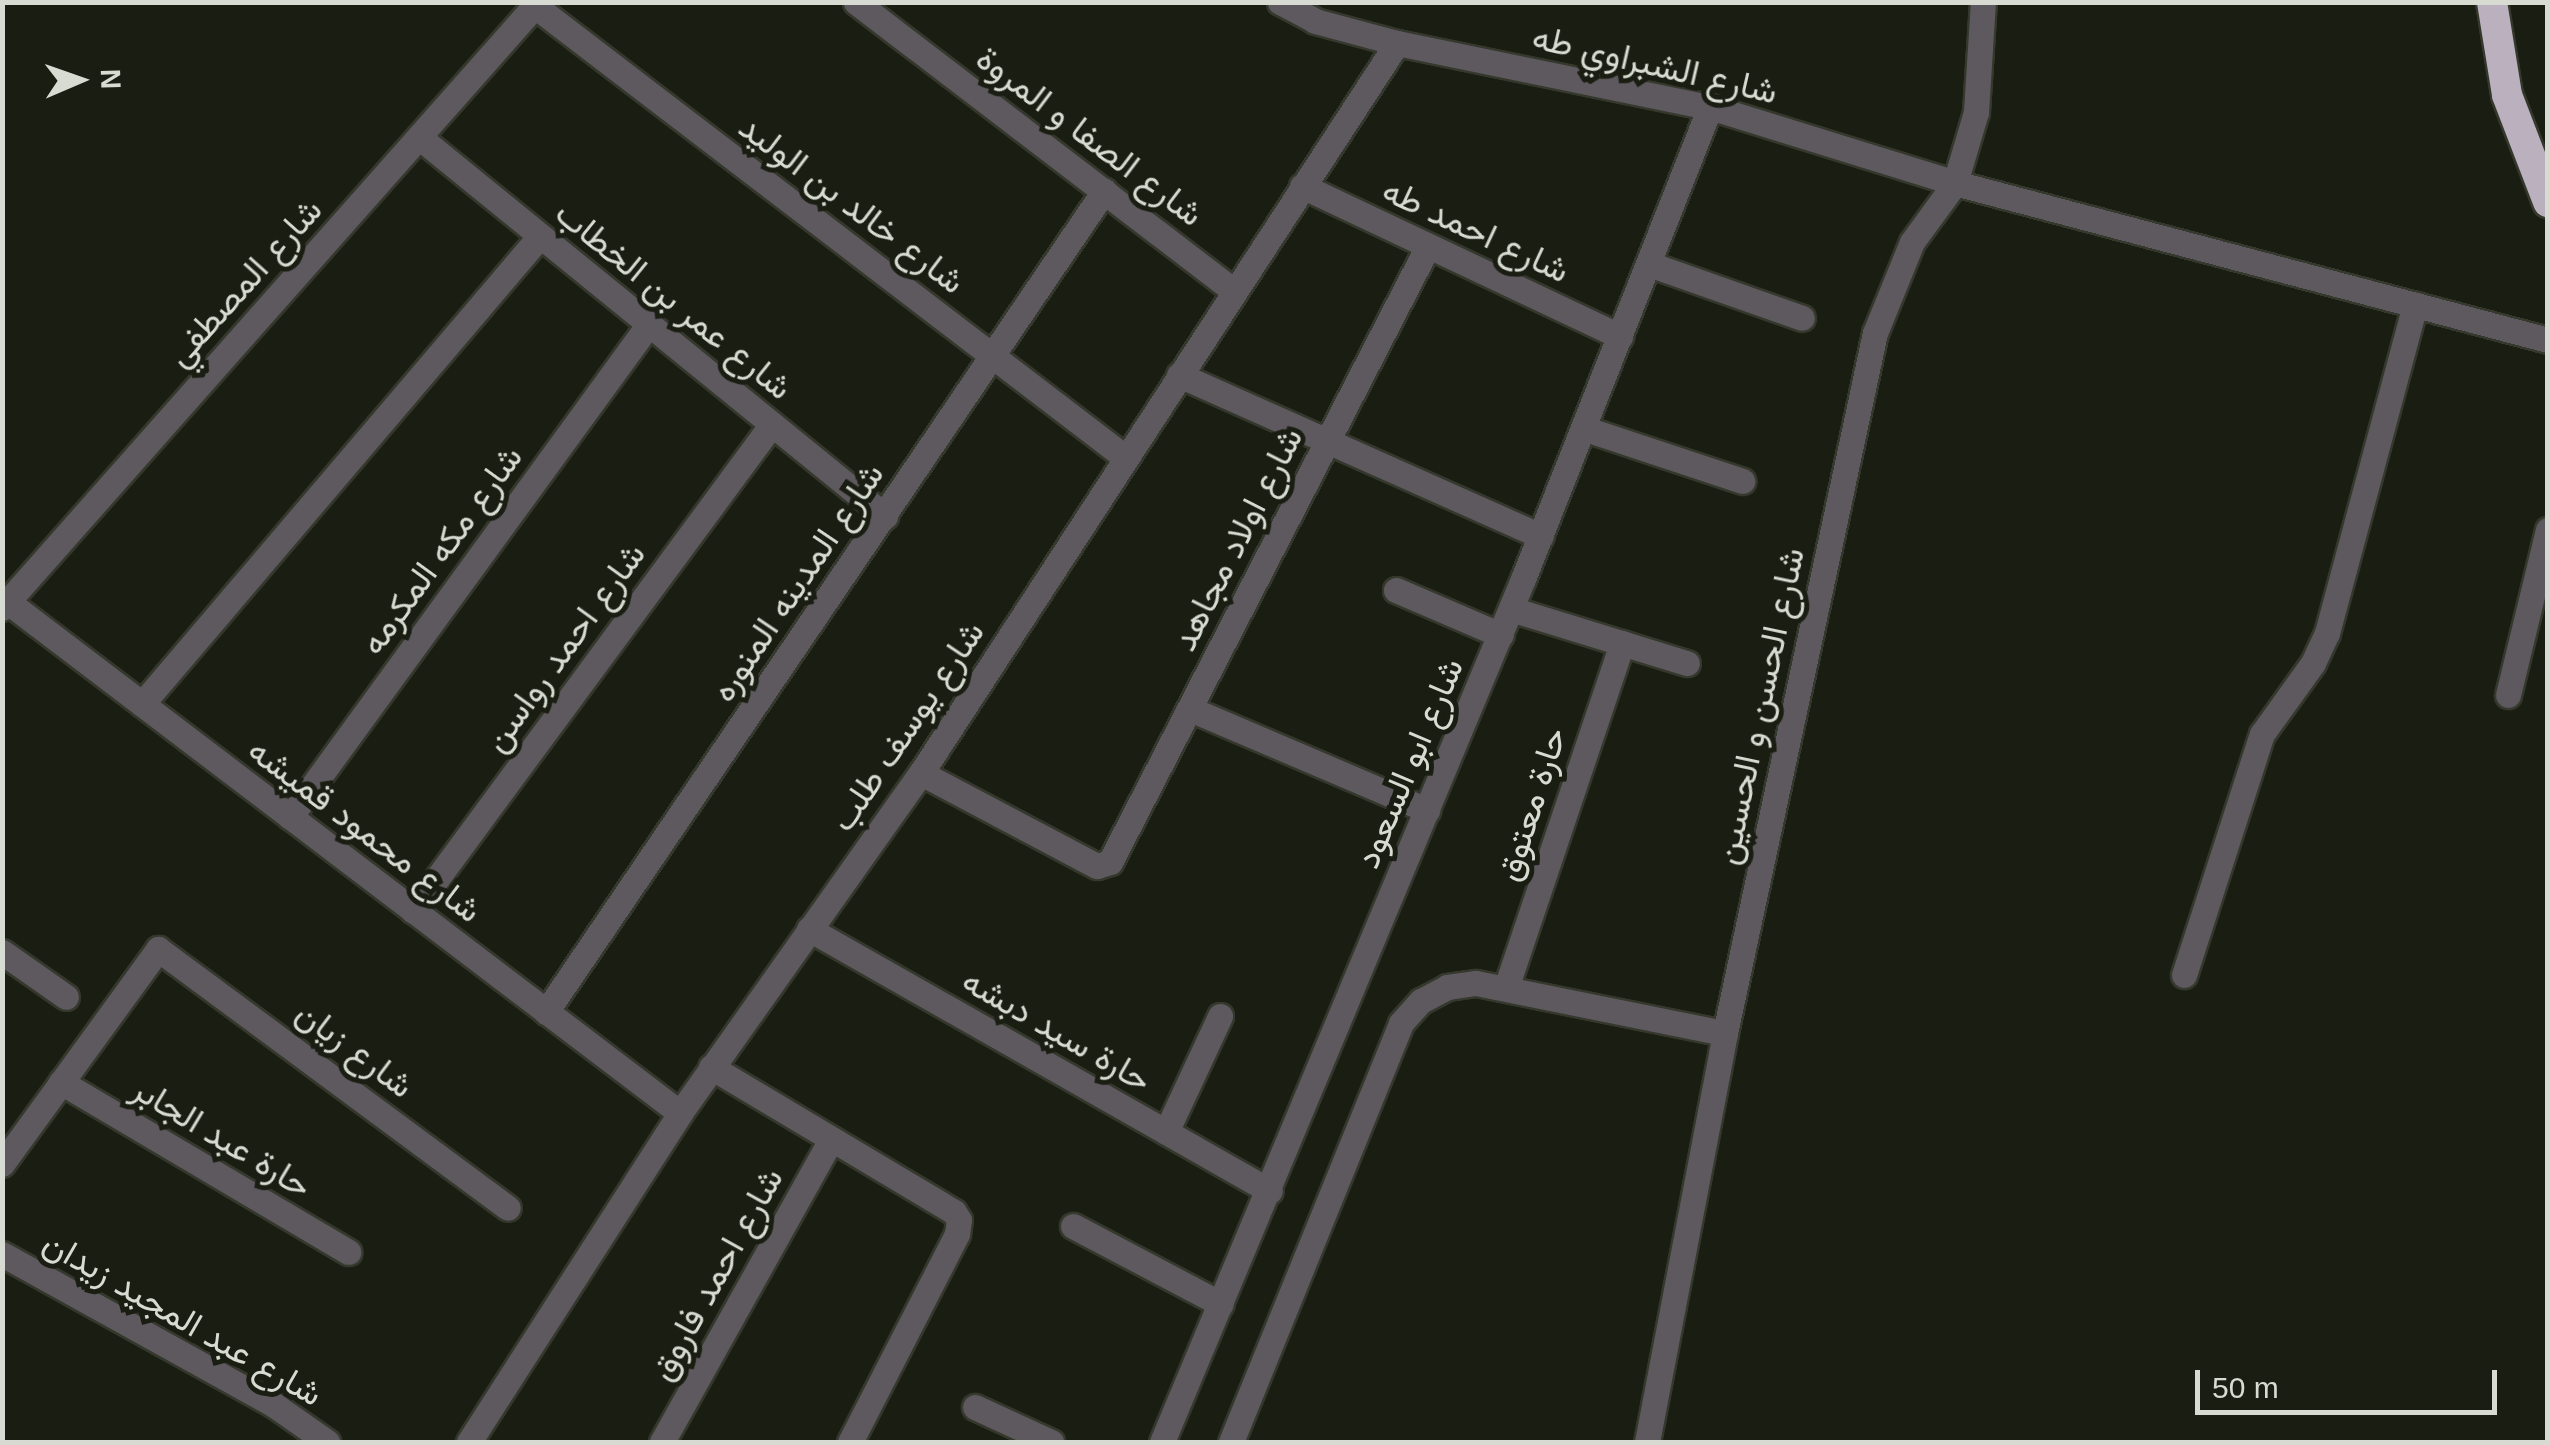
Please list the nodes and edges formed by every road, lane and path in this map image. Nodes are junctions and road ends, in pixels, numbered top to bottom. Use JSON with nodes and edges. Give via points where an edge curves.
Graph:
{"nodes":[{"id":1,"x":856,"y":2,"type":"edge"},
{"id":2,"x":1280,"y":2,"type":"edge"},
{"id":3,"x":1983,"y":2,"type":"edge"},
{"id":4,"x":2492,"y":2,"type":"edge"},
{"id":5,"x":537,"y":4,"type":"edge"},
{"id":6,"x":1397,"y":43,"type":"junction"},
{"id":7,"x":1710,"y":107,"type":"junction"},
{"id":8,"x":419,"y":137,"type":"junction"},
{"id":9,"x":1956,"y":183,"type":"junction"},
{"id":10,"x":1302,"y":186,"type":"junction"},
{"id":11,"x":1104,"y":191,"type":"junction"},
{"id":12,"x":2548,"y":202,"type":"edge"},
{"id":13,"x":540,"y":236,"type":"junction"},
{"id":14,"x":1428,"y":246,"type":"junction"},
{"id":15,"x":1649,"y":264,"type":"junction"},
{"id":16,"x":1234,"y":290,"type":"junction"},
{"id":17,"x":2416,"y":304,"type":"junction"},
{"id":18,"x":1802,"y":318,"type":"dead end"},
{"id":19,"x":649,"y":324,"type":"junction"},
{"id":20,"x":1620,"y":336,"type":"junction"},
{"id":21,"x":2548,"y":340,"type":"edge"},
{"id":22,"x":994,"y":357,"type":"junction"},
{"id":23,"x":1179,"y":375,"type":"junction"},
{"id":24,"x":772,"y":424,"type":"junction"},
{"id":25,"x":1583,"y":428,"type":"junction"},
{"id":26,"x":1327,"y":441,"type":"junction"},
{"id":27,"x":1126,"y":458,"type":"junction"},
{"id":28,"x":1742,"y":481,"type":"dead end"},
{"id":29,"x":885,"y":516,"type":"junction"},
{"id":30,"x":2548,"y":530,"type":"edge"},
{"id":31,"x":1541,"y":536,"type":"junction"},
{"id":32,"x":1396,"y":590,"type":"dead end"},
{"id":33,"x":5,"y":605,"type":"edge"},
{"id":34,"x":1511,"y":608,"type":"junction"},
{"id":35,"x":1500,"y":634,"type":"junction"},
{"id":36,"x":1622,"y":643,"type":"junction"},
{"id":37,"x":1687,"y":662,"type":"dead end"},
{"id":38,"x":2508,"y":695,"type":"dead end"},
{"id":39,"x":142,"y":704,"type":"junction"},
{"id":40,"x":1190,"y":709,"type":"junction"},
{"id":41,"x":922,"y":774,"type":"junction"},
{"id":42,"x":1427,"y":810,"type":"junction"},
{"id":43,"x":290,"y":817,"type":"junction"},
{"id":44,"x":413,"y":911,"type":"junction"},
{"id":45,"x":809,"y":929,"type":"junction"},
{"id":46,"x":2,"y":952,"type":"edge"},
{"id":47,"x":2184,"y":975,"type":"dead end"},
{"id":48,"x":1506,"y":988,"type":"junction"},
{"id":49,"x":66,"y":997,"type":"dead end"},
{"id":50,"x":546,"y":1012,"type":"junction"},
{"id":51,"x":1220,"y":1016,"type":"dead end"},
{"id":52,"x":1725,"y":1034,"type":"junction"},
{"id":53,"x":712,"y":1067,"type":"junction"},
{"id":54,"x":61,"y":1082,"type":"junction"},
{"id":55,"x":680,"y":1113,"type":"junction"},
{"id":56,"x":1166,"y":1132,"type":"junction"},
{"id":57,"x":831,"y":1139,"type":"junction"},
{"id":58,"x":7,"y":1149,"type":"edge"},
{"id":59,"x":1270,"y":1192,"type":"junction"},
{"id":60,"x":508,"y":1208,"type":"dead end"},
{"id":61,"x":1073,"y":1226,"type":"dead end"},
{"id":62,"x":348,"y":1252,"type":"dead end"},
{"id":63,"x":2,"y":1254,"type":"edge"},
{"id":64,"x":1221,"y":1304,"type":"junction"},
{"id":65,"x":975,"y":1407,"type":"dead end"},
{"id":66,"x":327,"y":1442,"type":"edge"},
{"id":67,"x":469,"y":1442,"type":"edge"},
{"id":68,"x":662,"y":1442,"type":"edge"},
{"id":69,"x":850,"y":1442,"type":"edge"},
{"id":70,"x":1052,"y":1442,"type":"edge"},
{"id":71,"x":1162,"y":1442,"type":"edge"},
{"id":72,"x":1231,"y":1442,"type":"edge"},
{"id":73,"x":1647,"y":1442,"type":"edge"}],
"edges":[{"from":1,"to":11,"type":"street","name":"شارع الصفا و المروة"},
{"from":2,"to":6,"type":"street","name":"شارع الشبراوي طه","via":[[1315,21]]},
{"from":3,"to":9,"type":"street","name":"شارع الحسن و الحسين","via":[[1976,112]]},
{"from":4,"to":12,"type":"highway","via":[[2507,94]]},
{"from":5,"to":8,"type":"street","name":"شارع المصطفي"},
{"from":5,"to":22,"type":"street","name":"شارع خالد بن الوليد"},
{"from":6,"to":7,"type":"street","name":"شارع الشبراوي طه"},
{"from":6,"to":10,"type":"street","name":"شارع يوسف طلب"},
{"from":7,"to":9,"type":"street","name":"شارع الشبراوي طه"},
{"from":7,"to":15,"type":"street","name":"شارع ابو السعود"},
{"from":8,"to":13,"type":"street","name":"شارع عمر بن الخطاب"},
{"from":8,"to":33,"type":"street","name":"شارع المصطفي"},
{"from":9,"to":17,"type":"street","name":"شارع الشبراوي طه"},
{"from":9,"to":52,"type":"street","name":"شارع الحسن و الحسين","via":[[1912,242],[1875,334]]},
{"from":10,"to":14,"type":"street","name":"شارع احمد طه"},
{"from":10,"to":16,"type":"street","name":"شارع يوسف طلب"},
{"from":11,"to":16,"type":"street","name":"شارع الصفا و المروة"},
{"from":11,"to":22,"type":"street","name":"شارع المدينه المنوره"},
{"from":13,"to":19,"type":"street","name":"شارع عمر بن الخطاب"},
{"from":13,"to":39,"type":"street"},
{"from":14,"to":20,"type":"street","name":"شارع احمد طه"},
{"from":14,"to":26,"type":"street","name":"شارع اولاد مجاهد"},
{"from":15,"to":18,"type":"street"},
{"from":15,"to":20,"type":"street","name":"شارع ابو السعود"},
{"from":16,"to":23,"type":"street","name":"شارع يوسف طلب"},
{"from":17,"to":21,"type":"street","name":"شارع الشبراوي طه"},
{"from":17,"to":47,"type":"street","via":[[2327,633],[2313,664],[2262,734]]},
{"from":19,"to":24,"type":"street","name":"شارع عمر بن الخطاب"},
{"from":19,"to":43,"type":"street","name":"شارع مكه المكرمه"},
{"from":20,"to":25,"type":"street","name":"شارع ابو السعود"},
{"from":22,"to":27,"type":"street","name":"شارع خالد بن الوليد"},
{"from":22,"to":29,"type":"street","name":"شارع المدينه المنوره"},
{"from":23,"to":26,"type":"street"},
{"from":23,"to":27,"type":"street","name":"شارع يوسف طلب"},
{"from":24,"to":29,"type":"street","name":"شارع عمر بن الخطاب"},
{"from":24,"to":44,"type":"street","name":"شارع احمد رواسن"},
{"from":25,"to":28,"type":"street"},
{"from":25,"to":31,"type":"street","name":"شارع ابو السعود"},
{"from":26,"to":31,"type":"street"},
{"from":26,"to":40,"type":"street","name":"شارع اولاد مجاهد"},
{"from":27,"to":41,"type":"street","name":"شارع يوسف طلب"},
{"from":29,"to":50,"type":"street","name":"شارع المدينه المنوره"},
{"from":30,"to":38,"type":"street"},
{"from":31,"to":34,"type":"street","name":"شارع ابو السعود"},
{"from":32,"to":35,"type":"street"},
{"from":33,"to":39,"type":"street","name":"شارع محمود قميشه"},
{"from":34,"to":35,"type":"street","name":"شارع ابو السعود"},
{"from":34,"to":36,"type":"street"},
{"from":35,"to":42,"type":"street","name":"شارع ابو السعود"},
{"from":36,"to":37,"type":"street"},
{"from":36,"to":48,"type":"street","name":"حارة معتوق"},
{"from":39,"to":43,"type":"street","name":"شارع محمود قميشه"},
{"from":40,"to":41,"type":"street","name":"شارع اولاد مجاهد","via":[[1107,864],[1096,866]]},
{"from":40,"to":42,"type":"street"},
{"from":41,"to":45,"type":"street","name":"شارع يوسف طلب"},
{"from":42,"to":59,"type":"street","name":"شارع ابو السعود"},
{"from":43,"to":44,"type":"street","name":"شارع محمود قميشه"},
{"from":44,"to":50,"type":"street","name":"شارع محمود قميشه"},
{"from":45,"to":53,"type":"street","name":"شارع يوسف طلب"},
{"from":45,"to":56,"type":"street","name":"حارة سيد دبشه"},
{"from":46,"to":49,"type":"street"},
{"from":48,"to":52,"type":"street"},
{"from":48,"to":72,"type":"street","via":[[1476,982],[1447,987],[1401,1023]]},
{"from":50,"to":55,"type":"street","name":"شارع محمود قميشه"},
{"from":51,"to":56,"type":"street"},
{"from":52,"to":73,"type":"street","name":"شارع الحسن و الحسين"},
{"from":53,"to":55,"type":"street","name":"شارع يوسف طلب"},
{"from":53,"to":57,"type":"street"},
{"from":54,"to":58,"type":"street"},
{"from":54,"to":60,"type":"street","name":"شارع زيان","via":[[158,949]]},
{"from":54,"to":62,"type":"street","name":"حارة عبد الجابر"},
{"from":55,"to":67,"type":"street","name":"شارع يوسف طلب"},
{"from":56,"to":59,"type":"street","name":"حارة سيد دبشه"},
{"from":57,"to":68,"type":"street","name":"شارع احمد فاروق"},
{"from":57,"to":69,"type":"street","via":[[959,1220]]},
{"from":59,"to":64,"type":"street","name":"شارع ابو السعود"},
{"from":61,"to":64,"type":"street"},
{"from":63,"to":66,"type":"street","name":"شارع عبد المجيد زيدان","via":[[274,1405]]},
{"from":64,"to":71,"type":"street","name":"شارع ابو السعود"},
{"from":65,"to":70,"type":"street"}]}
